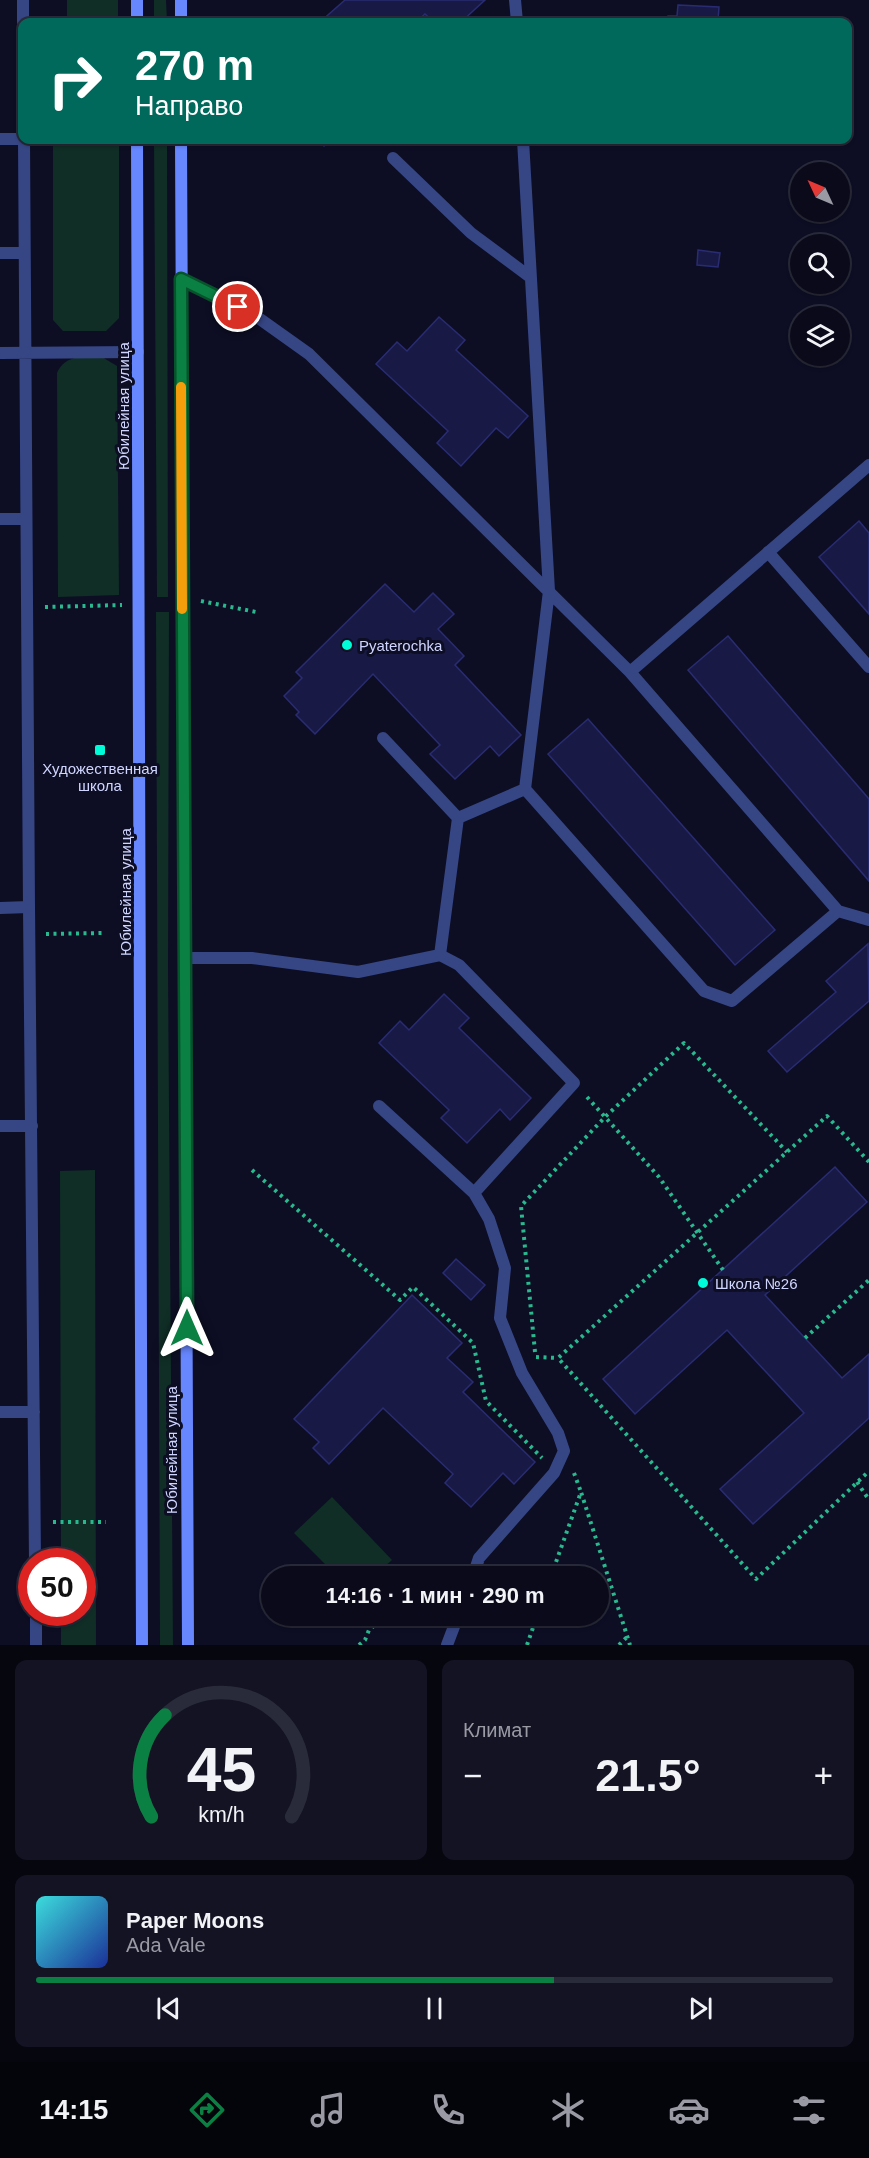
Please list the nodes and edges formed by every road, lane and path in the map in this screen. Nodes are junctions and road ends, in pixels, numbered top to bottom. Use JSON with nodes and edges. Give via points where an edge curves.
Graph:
{"nodes":[{"id":1,"x":23,"y":0,"type":"edge"},
{"id":2,"x":137,"y":0,"type":"edge"},
{"id":3,"x":181,"y":0,"type":"edge"},
{"id":4,"x":515,"y":0,"type":"edge"},
{"id":5,"x":23,"y":18,"type":"edge"},
{"id":6,"x":137,"y":18,"type":"edge"},
{"id":7,"x":181,"y":18,"type":"edge"},
{"id":8,"x":517,"y":18,"type":"edge"},
{"id":9,"x":0,"y":139,"type":"edge"},
{"id":10,"x":18,"y":139,"type":"edge"},
{"id":11,"x":23,"y":144,"type":"edge"},
{"id":12,"x":137,"y":144,"type":"edge"},
{"id":13,"x":181,"y":144,"type":"edge"},
{"id":14,"x":523,"y":144,"type":"edge"},
{"id":15,"x":393,"y":158,"type":"dead end"},
{"id":16,"x":0,"y":253,"type":"edge"},
{"id":17,"x":24,"y":254,"type":"junction"},
{"id":18,"x":530,"y":277,"type":"junction"},
{"id":19,"x":181,"y":279,"type":"junction"},
{"id":20,"x":138,"y":352,"type":"junction"},
{"id":21,"x":0,"y":353,"type":"edge"},
{"id":22,"x":25,"y":353,"type":"junction"},
{"id":23,"x":869,"y":465,"type":"edge"},
{"id":24,"x":0,"y":519,"type":"edge"},
{"id":25,"x":26,"y":519,"type":"junction"},
{"id":26,"x":768,"y":552,"type":"junction"},
{"id":27,"x":549,"y":591,"type":"junction"},
{"id":28,"x":869,"y":667,"type":"edge"},
{"id":29,"x":630,"y":672,"type":"junction"},
{"id":30,"x":383,"y":738,"type":"dead end"},
{"id":31,"x":525,"y":789,"type":"junction"},
{"id":32,"x":458,"y":818,"type":"junction"},
{"id":33,"x":0,"y":908,"type":"edge"},
{"id":34,"x":29,"y":908,"type":"junction"},
{"id":35,"x":838,"y":910,"type":"junction"},
{"id":36,"x":869,"y":920,"type":"edge"},
{"id":37,"x":103,"y":933,"type":"dead end"},
{"id":38,"x":29,"y":934,"type":"junction"},
{"id":39,"x":440,"y":956,"type":"junction"},
{"id":40,"x":186,"y":958,"type":"junction"},
{"id":41,"x":574,"y":1083,"type":"junction"},
{"id":42,"x":380,"y":1106,"type":"dead end"},
{"id":43,"x":605,"y":1117,"type":"junction"},
{"id":44,"x":0,"y":1126,"type":"edge"},
{"id":45,"x":32,"y":1126,"type":"junction"},
{"id":46,"x":787,"y":1152,"type":"junction"},
{"id":47,"x":869,"y":1162,"type":"edge"},
{"id":48,"x":252,"y":1170,"type":"dead end"},
{"id":49,"x":474,"y":1193,"type":"junction"},
{"id":50,"x":697,"y":1233,"type":"junction"},
{"id":51,"x":723,"y":1270,"type":"dead end"},
{"id":52,"x":869,"y":1280,"type":"edge"},
{"id":53,"x":805,"y":1338,"type":"dead end"},
{"id":54,"x":536,"y":1358,"type":"junction"},
{"id":55,"x":558,"y":1358,"type":"junction"},
{"id":56,"x":536,"y":1365,"type":"dead end"},
{"id":57,"x":0,"y":1412,"type":"edge"},
{"id":58,"x":34,"y":1412,"type":"junction"},
{"id":59,"x":544,"y":1462,"type":"dead end"},
{"id":60,"x":571,"y":1462,"type":"dead end"},
{"id":61,"x":869,"y":1471,"type":"edge"},
{"id":62,"x":857,"y":1482,"type":"junction"},
{"id":63,"x":581,"y":1492,"type":"junction"},
{"id":64,"x":869,"y":1500,"type":"edge"},
{"id":65,"x":35,"y":1522,"type":"junction"},
{"id":66,"x":106,"y":1522,"type":"dead end"},
{"id":67,"x":35,"y":1548,"type":"edge"},
{"id":68,"x":476,"y":1566,"type":"edge"},
{"id":69,"x":555,"y":1566,"type":"edge"},
{"id":70,"x":36,"y":1626,"type":"edge"},
{"id":71,"x":374,"y":1626,"type":"edge"},
{"id":72,"x":454,"y":1626,"type":"edge"},
{"id":73,"x":534,"y":1626,"type":"edge"},
{"id":74,"x":627,"y":1637,"type":"junction"},
{"id":75,"x":36,"y":1645,"type":"edge"},
{"id":76,"x":142,"y":1645,"type":"edge"},
{"id":77,"x":188,"y":1645,"type":"edge"},
{"id":78,"x":359,"y":1645,"type":"edge"},
{"id":79,"x":447,"y":1645,"type":"edge"},
{"id":80,"x":527,"y":1645,"type":"edge"},
{"id":81,"x":619,"y":1645,"type":"edge"},
{"id":82,"x":630,"y":1645,"type":"edge"}],
"edges":[{"from":1,"to":5,"type":"lane"},
{"from":2,"to":6,"type":"main road"},
{"from":3,"to":7,"type":"main road"},
{"from":4,"to":8,"type":"lane"},
{"from":9,"to":10,"type":"lane"},
{"from":11,"to":17,"type":"lane"},
{"from":12,"to":20,"type":"main road","name":"Юбилейная улица"},
{"from":13,"to":19,"type":"main road","name":"Юбилейная улица"},
{"from":14,"to":18,"type":"lane"},
{"from":15,"to":18,"type":"lane","via":[[471,233]]},
{"from":16,"to":17,"type":"lane"},
{"from":17,"to":22,"type":"lane"},
{"from":18,"to":27,"type":"lane"},
{"from":19,"to":27,"type":"lane","via":[[257,316],[309,354]]},
{"from":19,"to":40,"type":"main road","name":"Юбилейная улица"},
{"from":20,"to":22,"type":"lane"},
{"from":20,"to":76,"type":"main road","name":"Юбилейная улица"},
{"from":21,"to":22,"type":"lane"},
{"from":22,"to":25,"type":"lane"},
{"from":23,"to":26,"type":"lane"},
{"from":24,"to":25,"type":"lane"},
{"from":25,"to":34,"type":"lane"},
{"from":26,"to":28,"type":"lane"},
{"from":26,"to":29,"type":"lane"},
{"from":27,"to":29,"type":"lane"},
{"from":27,"to":31,"type":"lane"},
{"from":29,"to":35,"type":"lane"},
{"from":30,"to":32,"type":"lane"},
{"from":31,"to":32,"type":"lane"},
{"from":31,"to":35,"type":"lane","via":[[704,991],[732,1001]]},
{"from":32,"to":39,"type":"lane"},
{"from":33,"to":34,"type":"lane"},
{"from":34,"to":38,"type":"lane"},
{"from":35,"to":36,"type":"lane"},
{"from":37,"to":38,"type":"path"},
{"from":38,"to":45,"type":"lane"},
{"from":39,"to":40,"type":"lane","via":[[358,972],[252,958]]},
{"from":39,"to":41,"type":"lane","via":[[459,965]]},
{"from":40,"to":77,"type":"main road","name":"Юбилейная улица"},
{"from":41,"to":43,"type":"path"},
{"from":41,"to":49,"type":"lane"},
{"from":42,"to":49,"type":"lane"},
{"from":43,"to":46,"type":"path","via":[[684,1043]]},
{"from":43,"to":50,"type":"path","via":[[659,1178]]},
{"from":43,"to":54,"type":"path","via":[[522,1206]]},
{"from":44,"to":45,"type":"lane"},
{"from":45,"to":58,"type":"lane"},
{"from":46,"to":47,"type":"path","via":[[827,1116]]},
{"from":46,"to":50,"type":"path"},
{"from":48,"to":59,"type":"path","via":[[400,1300],[413,1287],[473,1343],[486,1401]]},
{"from":49,"to":68,"type":"lane","via":[[489,1219],[506,1268],[500,1318],[522,1373],[558,1433],[564,1451],[554,1473]]},
{"from":50,"to":51,"type":"path"},
{"from":50,"to":55,"type":"path"},
{"from":52,"to":53,"type":"path"},
{"from":54,"to":55,"type":"path"},
{"from":54,"to":56,"type":"path"},
{"from":55,"to":62,"type":"path","via":[[756,1579]]},
{"from":57,"to":58,"type":"lane"},
{"from":58,"to":65,"type":"lane"},
{"from":60,"to":63,"type":"path"},
{"from":61,"to":62,"type":"path"},
{"from":62,"to":64,"type":"path"},
{"from":63,"to":69,"type":"path"},
{"from":63,"to":74,"type":"path"},
{"from":65,"to":66,"type":"path"},
{"from":65,"to":67,"type":"lane"},
{"from":70,"to":75,"type":"lane"},
{"from":71,"to":78,"type":"path"},
{"from":72,"to":79,"type":"lane"},
{"from":73,"to":80,"type":"path"},
{"from":74,"to":81,"type":"path"},
{"from":74,"to":82,"type":"path"}]}
